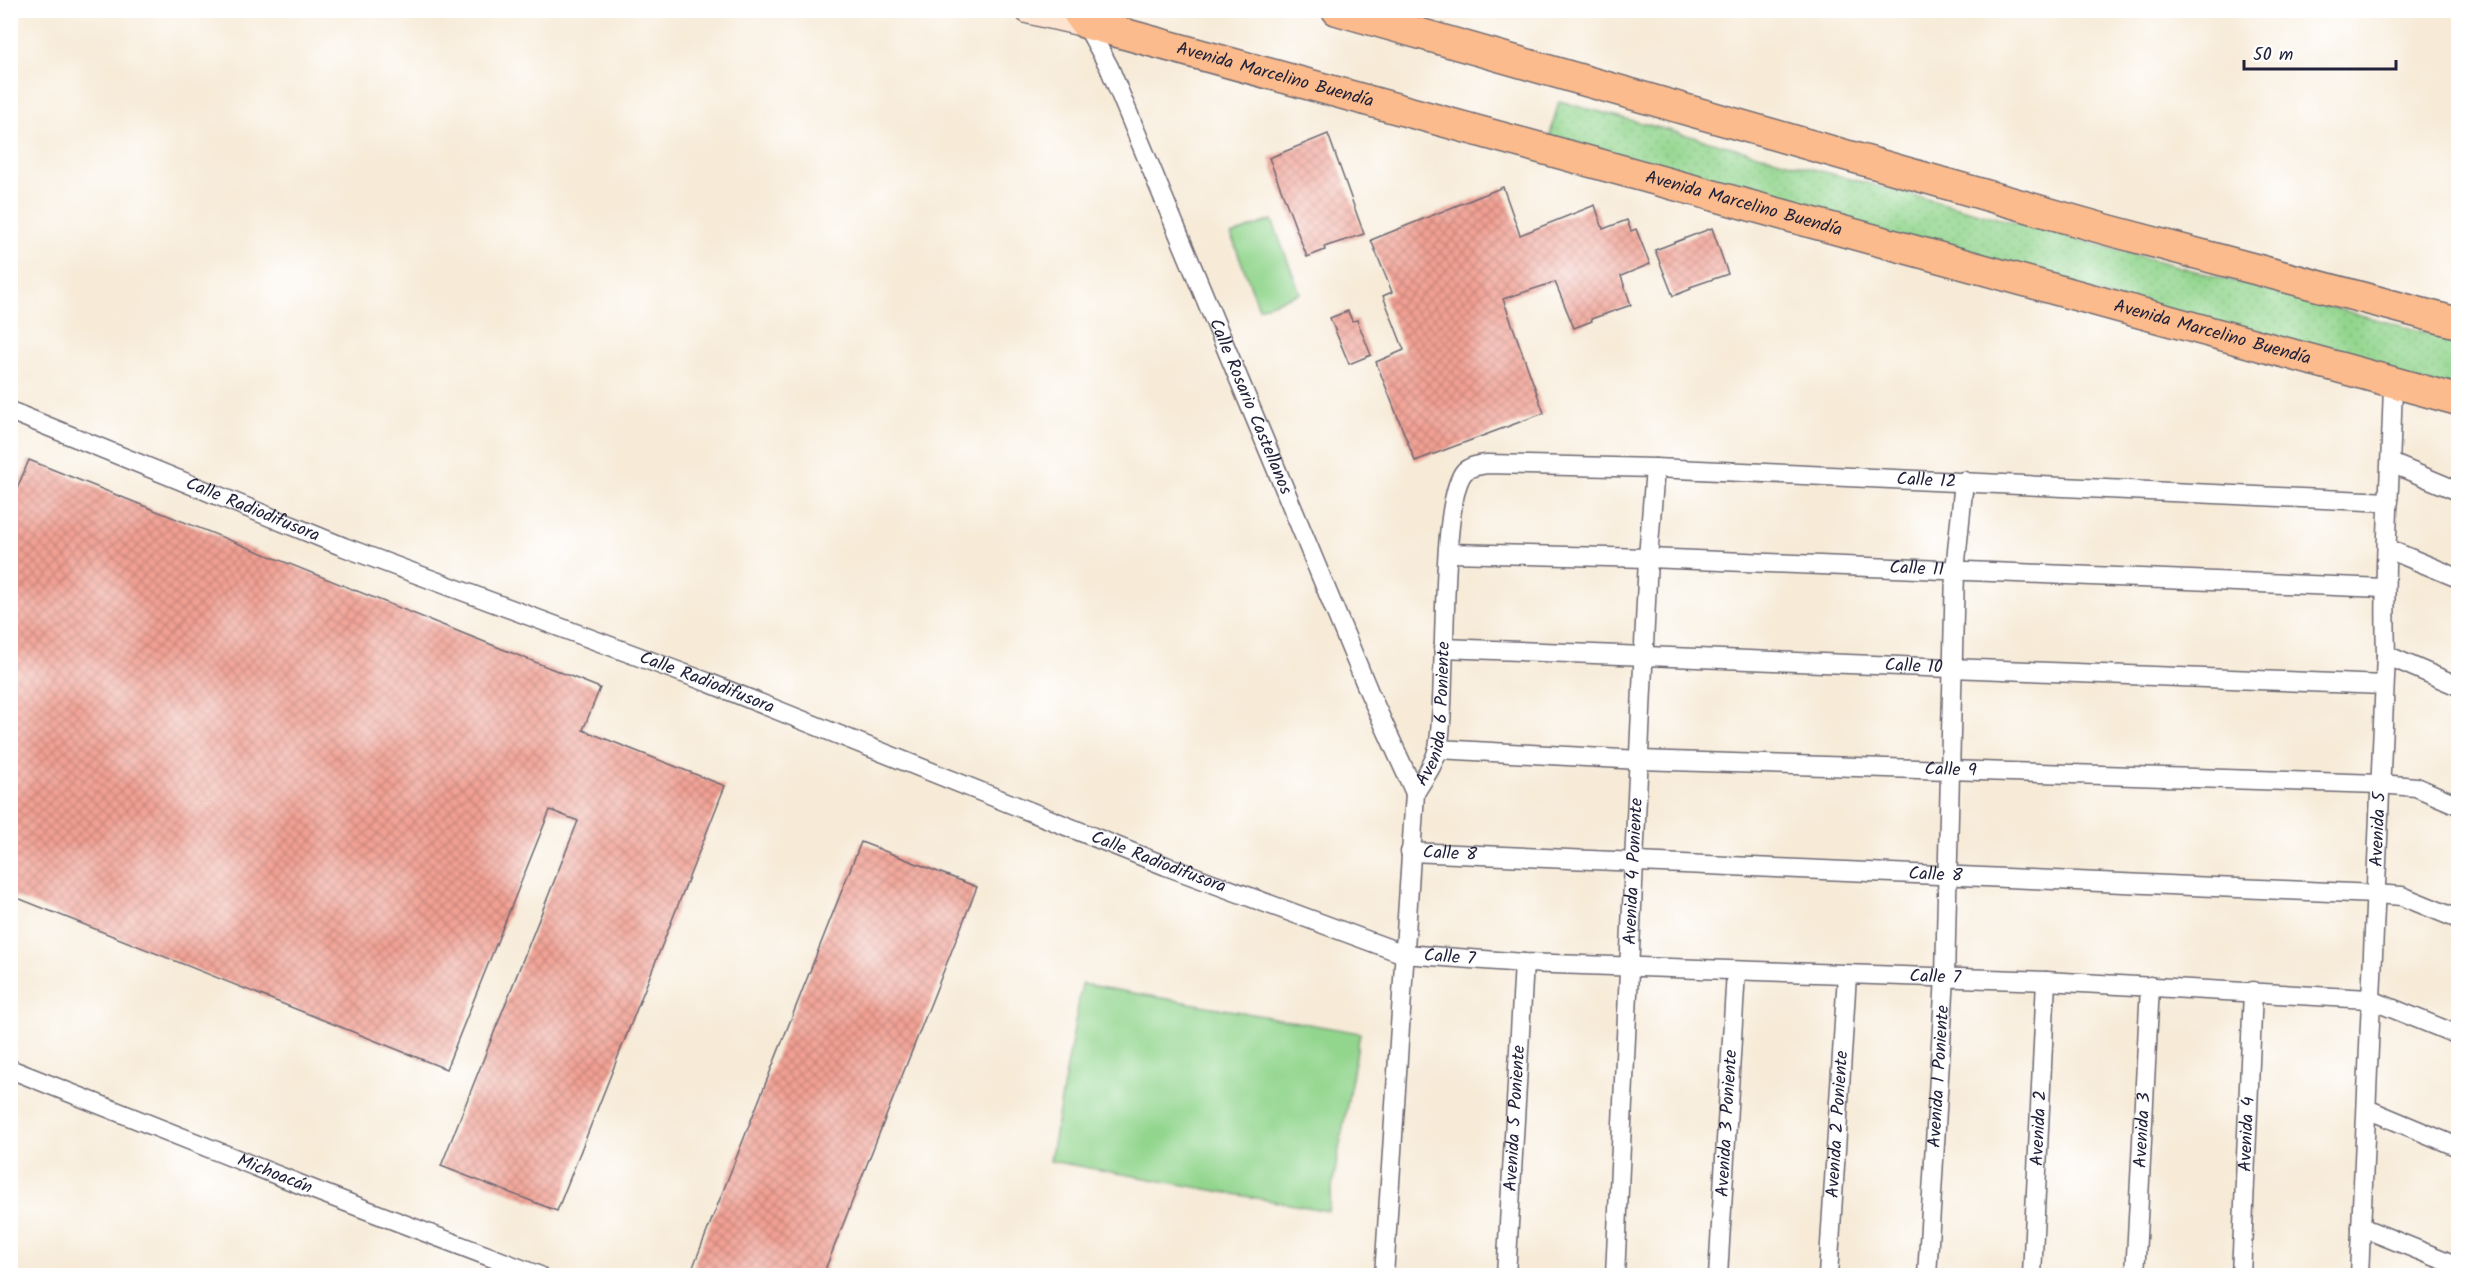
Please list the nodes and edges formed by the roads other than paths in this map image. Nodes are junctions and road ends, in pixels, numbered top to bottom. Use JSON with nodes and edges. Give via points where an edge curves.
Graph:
{"nodes":[{"id":1,"x":1029,"y":10,"type":"edge"},
{"id":2,"x":1337,"y":10,"type":"edge"},
{"id":3,"x":1081,"y":17,"type":"edge"},
{"id":4,"x":2458,"y":323,"type":"edge"},
{"id":5,"x":2393,"y":382,"type":"junction"},
{"id":6,"x":2458,"y":400,"type":"edge"},
{"id":7,"x":10,"y":411,"type":"edge"},
{"id":8,"x":2391,"y":463,"type":"junction"},
{"id":9,"x":1655,"y":468,"type":"junction"},
{"id":10,"x":1464,"y":472,"type":"joint"},
{"id":11,"x":1964,"y":481,"type":"junction"},
{"id":12,"x":2458,"y":490,"type":"edge"},
{"id":13,"x":2390,"y":502,"type":"junction"},
{"id":14,"x":2388,"y":549,"type":"junction"},
{"id":15,"x":1449,"y":553,"type":"junction"},
{"id":16,"x":1648,"y":558,"type":"junction"},
{"id":17,"x":1955,"y":571,"type":"junction"},
{"id":18,"x":2458,"y":578,"type":"edge"},
{"id":19,"x":2384,"y":588,"type":"junction"},
{"id":20,"x":1443,"y":648,"type":"junction"},
{"id":21,"x":1644,"y":655,"type":"junction"},
{"id":22,"x":2386,"y":655,"type":"junction"},
{"id":23,"x":1952,"y":669,"type":"junction"},
{"id":24,"x":2384,"y":685,"type":"junction"},
{"id":25,"x":2458,"y":686,"type":"edge"},
{"id":26,"x":1438,"y":749,"type":"junction"},
{"id":27,"x":1640,"y":760,"type":"junction"},
{"id":28,"x":1951,"y":771,"type":"junction"},
{"id":29,"x":2380,"y":784,"type":"junction"},
{"id":30,"x":1414,"y":793,"type":"junction"},
{"id":31,"x":2458,"y":805,"type":"edge"},
{"id":32,"x":1410,"y":852,"type":"junction"},
{"id":33,"x":1635,"y":861,"type":"junction"},
{"id":34,"x":1948,"y":874,"type":"junction"},
{"id":35,"x":2375,"y":894,"type":"junction"},
{"id":36,"x":2458,"y":919,"type":"edge"},
{"id":37,"x":1404,"y":954,"type":"junction"},
{"id":38,"x":1524,"y":963,"type":"junction"},
{"id":39,"x":1629,"y":967,"type":"junction"},
{"id":40,"x":1736,"y":971,"type":"junction"},
{"id":41,"x":1848,"y":975,"type":"junction"},
{"id":42,"x":1945,"y":977,"type":"junction"},
{"id":43,"x":2046,"y":981,"type":"junction"},
{"id":44,"x":2150,"y":986,"type":"junction"},
{"id":45,"x":2253,"y":991,"type":"junction"},
{"id":46,"x":2369,"y":999,"type":"junction"},
{"id":47,"x":2458,"y":1035,"type":"edge"},
{"id":48,"x":10,"y":1069,"type":"edge"},
{"id":49,"x":2367,"y":1109,"type":"junction"},
{"id":50,"x":2458,"y":1147,"type":"edge"},
{"id":51,"x":2361,"y":1227,"type":"junction"},
{"id":52,"x":2458,"y":1266,"type":"edge"},
{"id":53,"x":540,"y":1275,"type":"edge"},
{"id":54,"x":1384,"y":1275,"type":"edge"},
{"id":55,"x":1506,"y":1275,"type":"edge"},
{"id":56,"x":1615,"y":1275,"type":"edge"},
{"id":57,"x":1718,"y":1275,"type":"edge"},
{"id":58,"x":1828,"y":1275,"type":"edge"},
{"id":59,"x":1927,"y":1275,"type":"edge"},
{"id":60,"x":2032,"y":1275,"type":"edge"},
{"id":61,"x":2135,"y":1275,"type":"edge"},
{"id":62,"x":2241,"y":1275,"type":"edge"},
{"id":63,"x":2359,"y":1275,"type":"edge"}],
"edges":[{"from":1,"to":3,"type":"street","name":"Avenida Marcelino Buendía"},
{"from":2,"to":4,"type":"main road","via":[[2108,230]]},
{"from":3,"to":5,"type":"main road","name":"Avenida Marcelino Buendía"},
{"from":3,"to":30,"type":"street","name":"Calle Rosario Castellanos","via":[[1109,67]]},
{"from":5,"to":6,"type":"main road","name":"Avenida Marcelino Buendía"},
{"from":5,"to":8,"type":"street","name":"Avenida 5"},
{"from":7,"to":37,"type":"street","name":"Calle Radiodifusora","via":[[344,547],[707,682],[1166,866]]},
{"from":8,"to":12,"type":"street"},
{"from":8,"to":13,"type":"street","name":"Avenida 5"},
{"from":9,"to":10,"type":"street","name":"Calle 12","via":[[1486,464]]},
{"from":9,"to":11,"type":"street","name":"Calle 12"},
{"from":9,"to":16,"type":"street","name":"Avenida 4 Poniente"},
{"from":10,"to":15,"type":"street","name":"Avenida 6 Poniente","via":[[1455,494]]},
{"from":11,"to":13,"type":"street","name":"Calle 12"},
{"from":11,"to":17,"type":"street","name":"Avenida 1 Poniente"},
{"from":13,"to":14,"type":"street","name":"Avenida 5"},
{"from":14,"to":18,"type":"street"},
{"from":14,"to":19,"type":"street","name":"Avenida 5"},
{"from":15,"to":16,"type":"street","name":"Calle 11"},
{"from":15,"to":20,"type":"street","name":"Avenida 6 Poniente"},
{"from":16,"to":17,"type":"street","name":"Calle 11"},
{"from":16,"to":21,"type":"street","name":"Avenida 4 Poniente"},
{"from":17,"to":19,"type":"street","name":"Calle 11"},
{"from":17,"to":23,"type":"street","name":"Avenida 1 Poniente"},
{"from":19,"to":22,"type":"street","name":"Avenida 5"},
{"from":20,"to":21,"type":"street","name":"Calle 10"},
{"from":20,"to":26,"type":"street","name":"Avenida 6 Poniente"},
{"from":21,"to":23,"type":"street","name":"Calle 10"},
{"from":21,"to":27,"type":"street","name":"Avenida 4 Poniente"},
{"from":22,"to":24,"type":"street","name":"Avenida 5"},
{"from":22,"to":25,"type":"street"},
{"from":23,"to":24,"type":"street","name":"Calle 10"},
{"from":23,"to":28,"type":"street","name":"Avenida 1 Poniente"},
{"from":24,"to":29,"type":"street","name":"Avenida 5"},
{"from":26,"to":27,"type":"street","name":"Calle 9"},
{"from":26,"to":30,"type":"street","name":"Avenida 6 Poniente"},
{"from":27,"to":28,"type":"street","name":"Calle 9"},
{"from":27,"to":33,"type":"street","name":"Avenida 4 Poniente"},
{"from":28,"to":29,"type":"street","name":"Calle 9"},
{"from":28,"to":34,"type":"street","name":"Avenida 1 Poniente"},
{"from":29,"to":31,"type":"street","name":"Calle 9","via":[[2416,787]]},
{"from":29,"to":35,"type":"street","name":"Avenida 5"},
{"from":30,"to":32,"type":"street","name":"Avenida 6 Poniente"},
{"from":32,"to":33,"type":"street","name":"Calle 8"},
{"from":32,"to":37,"type":"street","name":"Avenida 6 Poniente"},
{"from":33,"to":34,"type":"street","name":"Calle 8"},
{"from":33,"to":39,"type":"street","name":"Avenida 4 Poniente"},
{"from":34,"to":35,"type":"street","name":"Calle 8"},
{"from":34,"to":42,"type":"street","name":"Avenida 1 Poniente"},
{"from":35,"to":36,"type":"street","name":"Calle 8","via":[[2402,896]]},
{"from":35,"to":46,"type":"street","name":"Avenida 5"},
{"from":37,"to":38,"type":"street","name":"Calle 7"},
{"from":37,"to":54,"type":"street","name":"Avenida 6 Poniente"},
{"from":38,"to":39,"type":"street","name":"Calle 7"},
{"from":38,"to":55,"type":"street","name":"Avenida 5 Poniente"},
{"from":39,"to":40,"type":"street","name":"Calle 7"},
{"from":39,"to":56,"type":"street","name":"Avenida 4 Poniente"},
{"from":40,"to":41,"type":"street","name":"Calle 7"},
{"from":40,"to":57,"type":"street","name":"Avenida 3 Poniente"},
{"from":41,"to":42,"type":"street","name":"Calle 7"},
{"from":41,"to":58,"type":"street","name":"Avenida 2 Poniente"},
{"from":42,"to":43,"type":"street","name":"Calle 7"},
{"from":42,"to":59,"type":"street","name":"Avenida 1 Poniente"},
{"from":43,"to":44,"type":"street","name":"Calle 7"},
{"from":43,"to":60,"type":"street","name":"Avenida 2"},
{"from":44,"to":45,"type":"street","name":"Calle 7"},
{"from":44,"to":61,"type":"street","name":"Avenida 3"},
{"from":45,"to":46,"type":"street","name":"Calle 7"},
{"from":45,"to":62,"type":"street","name":"Avenida 4"},
{"from":46,"to":47,"type":"street","name":"Calle 7"},
{"from":46,"to":49,"type":"street","name":"Avenida 5"},
{"from":48,"to":53,"type":"street","name":"Michoacán"},
{"from":49,"to":50,"type":"street"},
{"from":49,"to":51,"type":"street","name":"Avenida 5"},
{"from":51,"to":52,"type":"street"},
{"from":51,"to":63,"type":"street","name":"Avenida 5"}]}
